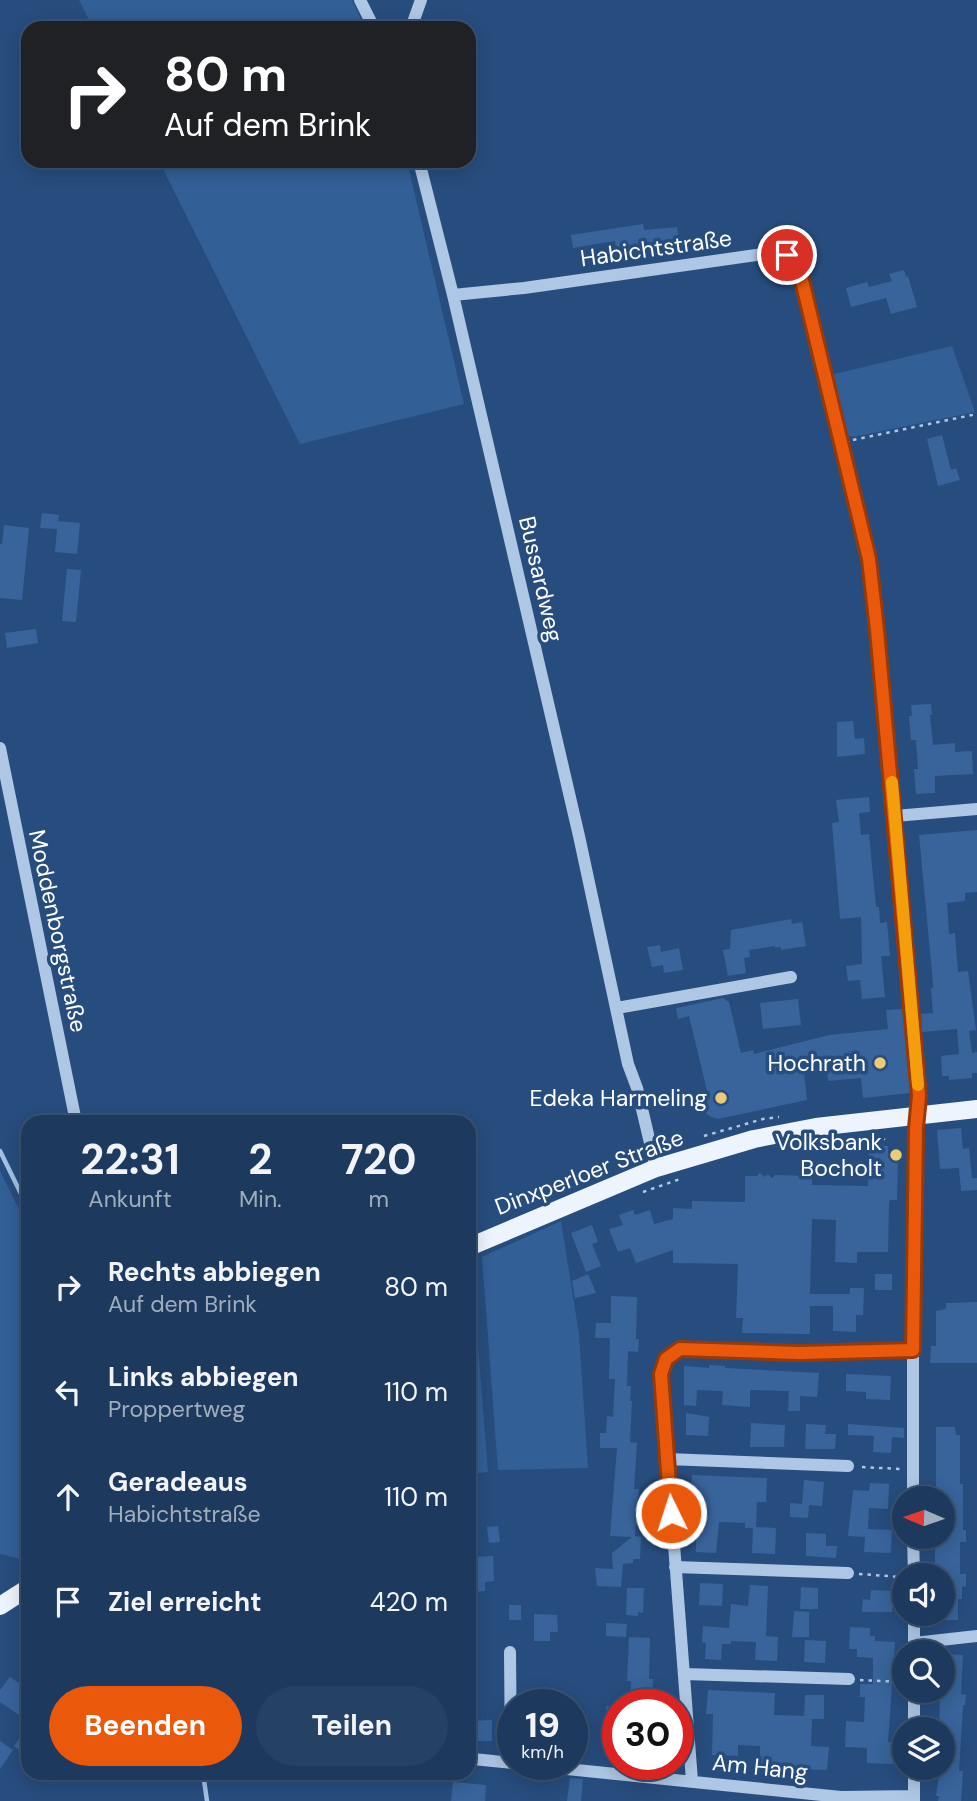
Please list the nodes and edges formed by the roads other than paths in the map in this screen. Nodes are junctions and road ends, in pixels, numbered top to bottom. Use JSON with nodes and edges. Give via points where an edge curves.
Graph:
{"nodes":[{"id":1,"x":360,"y":0,"type":"edge"},
{"id":2,"x":421,"y":0,"type":"edge"},
{"id":3,"x":370,"y":21,"type":"edge"},
{"id":4,"x":414,"y":21,"type":"edge"},
{"id":5,"x":421,"y":168,"type":"edge"},
{"id":6,"x":453,"y":295,"type":"junction"},
{"id":7,"x":0,"y":748,"type":"edge"},
{"id":8,"x":977,"y":809,"type":"edge"},
{"id":9,"x":895,"y":816,"type":"junction"},
{"id":10,"x":791,"y":977,"type":"dead end"},
{"id":11,"x":617,"y":1008,"type":"junction"},
{"id":12,"x":977,"y":1109,"type":"edge"},
{"id":13,"x":75,"y":1115,"type":"edge"},
{"id":14,"x":917,"y":1115,"type":"junction"},
{"id":15,"x":656,"y":1168,"type":"junction"},
{"id":16,"x":476,"y":1244,"type":"edge"},
{"id":17,"x":913,"y":1350,"type":"junction"},
{"id":18,"x":667,"y":1459,"type":"junction"},
{"id":19,"x":848,"y":1466,"type":"road end"},
{"id":20,"x":913,"y":1486,"type":"edge"},
{"id":21,"x":675,"y":1567,"type":"junction"},
{"id":22,"x":848,"y":1573,"type":"road end"},
{"id":23,"x":21,"y":1592,"type":"edge"},
{"id":24,"x":0,"y":1606,"type":"edge"},
{"id":25,"x":977,"y":1636,"type":"edge"},
{"id":26,"x":954,"y":1640,"type":"edge"},
{"id":27,"x":510,"y":1652,"type":"dead end"},
{"id":28,"x":684,"y":1674,"type":"junction"},
{"id":29,"x":849,"y":1679,"type":"road end"},
{"id":30,"x":511,"y":1689,"type":"edge"},
{"id":31,"x":476,"y":1759,"type":"edge"},
{"id":32,"x":497,"y":1762,"type":"edge"},
{"id":33,"x":588,"y":1771,"type":"edge"},
{"id":34,"x":914,"y":1780,"type":"edge"},
{"id":35,"x":692,"y":1781,"type":"junction"},
{"id":36,"x":914,"y":1798,"type":"edge"}],
"edges":[{"from":1,"to":3,"type":"street"},
{"from":2,"to":4,"type":"street"},
{"from":5,"to":6,"type":"street","name":"Bussardweg"},
{"from":6,"to":9,"type":"street","name":"Habichtstraße","via":[[770,253],[787,255],[799,268],[869,559]]},
{"from":6,"to":11,"type":"street","name":"Bussardweg"},
{"from":7,"to":13,"type":"street","name":"Moddenborgstraße"},
{"from":8,"to":9,"type":"street"},
{"from":9,"to":14,"type":"street","name":"Habichtstraße"},
{"from":10,"to":11,"type":"street"},
{"from":11,"to":15,"type":"street","name":"Bussardweg"},
{"from":12,"to":14,"type":"main road","name":"Dinxperloer Straße"},
{"from":14,"to":15,"type":"main road","name":"Dinxperloer Straße","via":[[754,1139]]},
{"from":14,"to":17,"type":"street","name":"Habichtstraße"},
{"from":15,"to":16,"type":"main road","name":"Dinxperloer Straße"},
{"from":17,"to":18,"type":"street","via":[[680,1349],[666,1359],[661,1374]]},
{"from":17,"to":20,"type":"street","name":"Habichtstraße"},
{"from":18,"to":19,"type":"street"},
{"from":18,"to":21,"type":"street"},
{"from":21,"to":22,"type":"street"},
{"from":21,"to":28,"type":"street"},
{"from":23,"to":24,"type":"main road"},
{"from":25,"to":26,"type":"street"},
{"from":27,"to":30,"type":"street"},
{"from":28,"to":29,"type":"street"},
{"from":28,"to":35,"type":"street"},
{"from":31,"to":32,"type":"street","name":"Am Hang"},
{"from":33,"to":35,"type":"street","name":"Am Hang"},
{"from":34,"to":36,"type":"street"},
{"from":35,"to":36,"type":"street","name":"Am Hang","via":[[841,1797]]}]}
